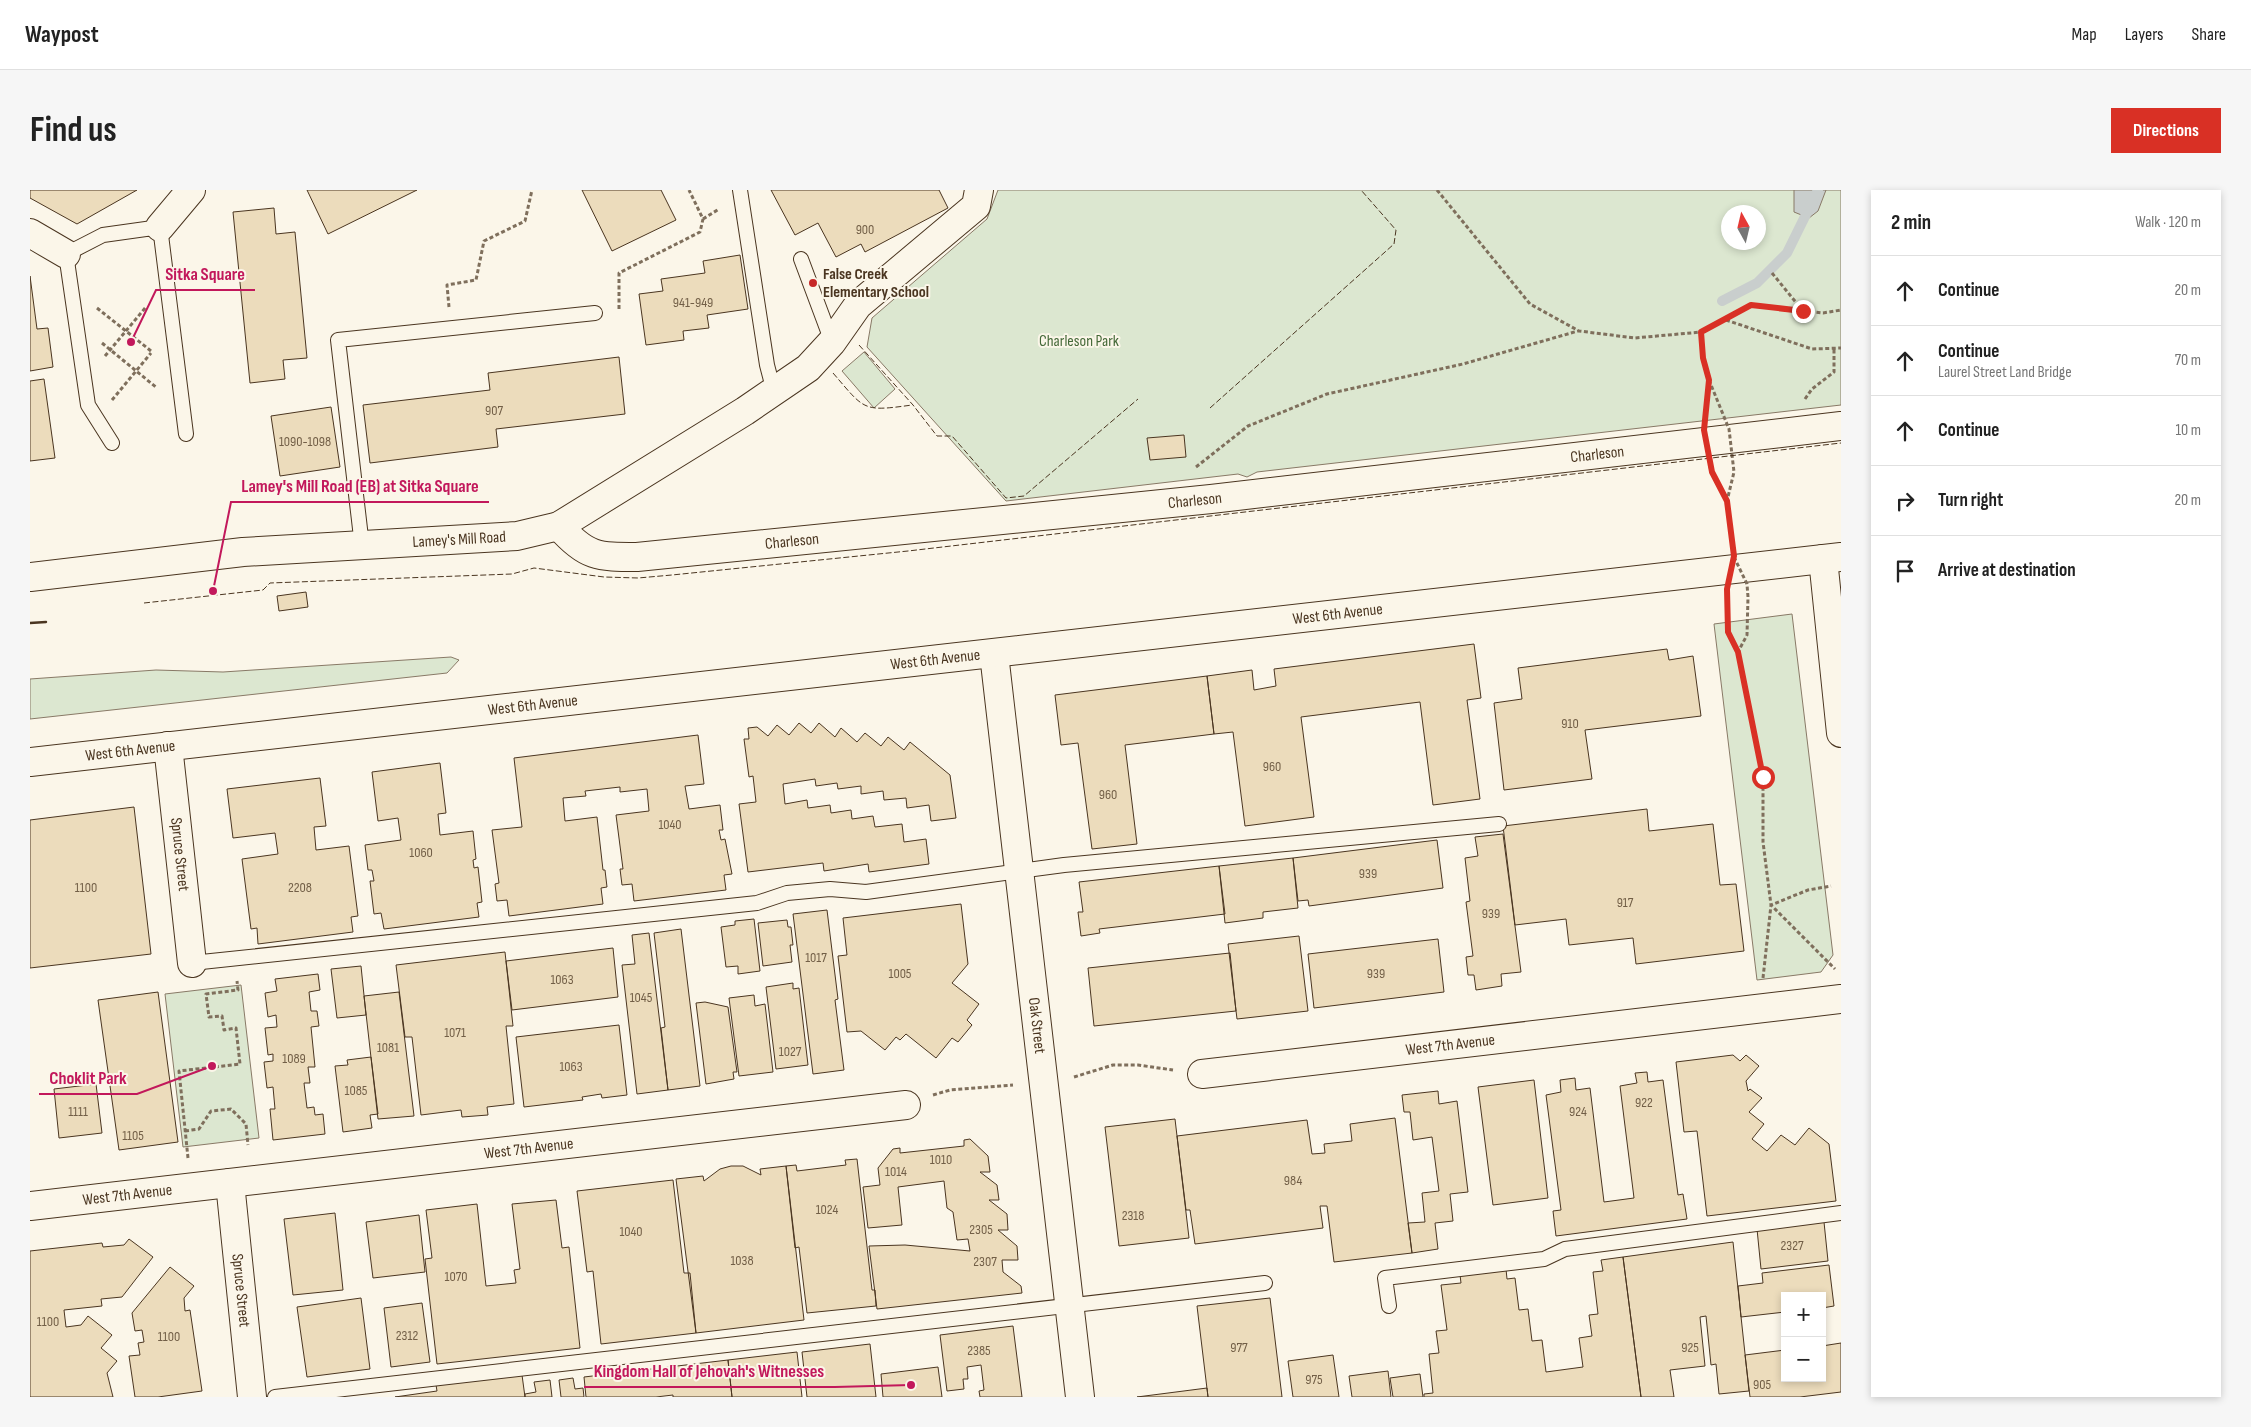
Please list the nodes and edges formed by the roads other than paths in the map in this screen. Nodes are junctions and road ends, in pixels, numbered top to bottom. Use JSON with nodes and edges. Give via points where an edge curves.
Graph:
{"nodes":[{"id":1,"x":190,"y":190,"type":"edge"},
{"id":2,"x":740,"y":190,"type":"edge"},
{"id":3,"x":979,"y":190,"type":"edge"},
{"id":4,"x":160,"y":228,"type":"junction"},
{"id":5,"x":30,"y":233,"type":"edge"},
{"id":6,"x":66,"y":254,"type":"junction"},
{"id":7,"x":801,"y":259,"type":"dead end"},
{"id":8,"x":595,"y":314,"type":"road end"},
{"id":9,"x":832,"y":342,"type":"junction"},
{"id":10,"x":774,"y":392,"type":"junction"},
{"id":11,"x":1841,"y":426,"type":"edge"},
{"id":12,"x":186,"y":434,"type":"dead end"},
{"id":13,"x":112,"y":443,"type":"dead end"},
{"id":14,"x":559,"y":526,"type":"junction"},
{"id":15,"x":362,"y":546,"type":"junction"},
{"id":16,"x":1832,"y":558,"type":"edge"},
{"id":17,"x":30,"y":577,"type":"edge"},
{"id":18,"x":994,"y":654,"type":"junction"},
{"id":19,"x":1841,"y":733,"type":"edge"},
{"id":20,"x":168,"y":746,"type":"junction"},
{"id":21,"x":30,"y":762,"type":"edge"},
{"id":22,"x":1500,"y":824,"type":"dead end"},
{"id":23,"x":1018,"y":871,"type":"junction"},
{"id":24,"x":192,"y":963,"type":"joint"},
{"id":25,"x":1841,"y":999,"type":"edge"},
{"id":26,"x":1202,"y":1074,"type":"road end"},
{"id":27,"x":906,"y":1104,"type":"road end"},
{"id":28,"x":230,"y":1183,"type":"junction"},
{"id":29,"x":30,"y":1206,"type":"edge"},
{"id":30,"x":1841,"y":1213,"type":"edge"},
{"id":31,"x":1265,"y":1283,"type":"dead end"},
{"id":32,"x":1069,"y":1306,"type":"junction"},
{"id":33,"x":1388,"y":1306,"type":"dead end"},
{"id":34,"x":252,"y":1397,"type":"edge"},
{"id":35,"x":275,"y":1397,"type":"edge"},
{"id":36,"x":1080,"y":1397,"type":"edge"}],
"edges":[{"from":1,"to":4,"type":"street"},
{"from":2,"to":10,"type":"lane","via":[[767,366]]},
{"from":3,"to":9,"type":"street","name":"Lamey's Mill Road","via":[[976,206],[858,305]]},
{"from":4,"to":6,"type":"lane","via":[[103,235]]},
{"from":4,"to":12,"type":"lane"},
{"from":5,"to":6,"type":"street"},
{"from":6,"to":13,"type":"lane","via":[[88,405]]},
{"from":7,"to":9,"type":"lane"},
{"from":8,"to":15,"type":"lane","via":[[338,340]]},
{"from":9,"to":10,"type":"street","name":"Lamey's Mill Road","via":[[808,368]]},
{"from":10,"to":14,"type":"street","name":"Lamey's Mill Road"},
{"from":11,"to":14,"type":"street","name":"Charleson","via":[[1211,499],[637,557],[610,557],[586,552],[572,542]]},
{"from":14,"to":15,"type":"street","name":"Lamey's Mill Road","via":[[517,536]]},
{"from":15,"to":17,"type":"street","name":"Lamey's Mill Road","via":[[243,552]]},
{"from":16,"to":18,"type":"street","name":"West 6th Avenue"},
{"from":16,"to":19,"type":"street"},
{"from":18,"to":20,"type":"street","name":"West 6th Avenue"},
{"from":18,"to":23,"type":"street","name":"Oak Street"},
{"from":20,"to":21,"type":"street","name":"West 6th Avenue"},
{"from":20,"to":24,"type":"street","name":"Spruce Street"},
{"from":22,"to":23,"type":"lane"},
{"from":23,"to":24,"type":"lane","via":[[866,892],[830,889],[787,893],[757,903]]},
{"from":23,"to":32,"type":"street","name":"Oak Street"},
{"from":25,"to":26,"type":"street","name":"West 7th Avenue"},
{"from":27,"to":28,"type":"street","name":"West 7th Avenue"},
{"from":28,"to":29,"type":"street","name":"West 7th Avenue"},
{"from":28,"to":34,"type":"street","name":"Spruce Street"},
{"from":30,"to":33,"type":"lane","via":[[1566,1249],[1544,1259],[1385,1278]]},
{"from":31,"to":32,"type":"lane"},
{"from":32,"to":35,"type":"lane"},
{"from":32,"to":36,"type":"street","name":"Oak Street"}]}
